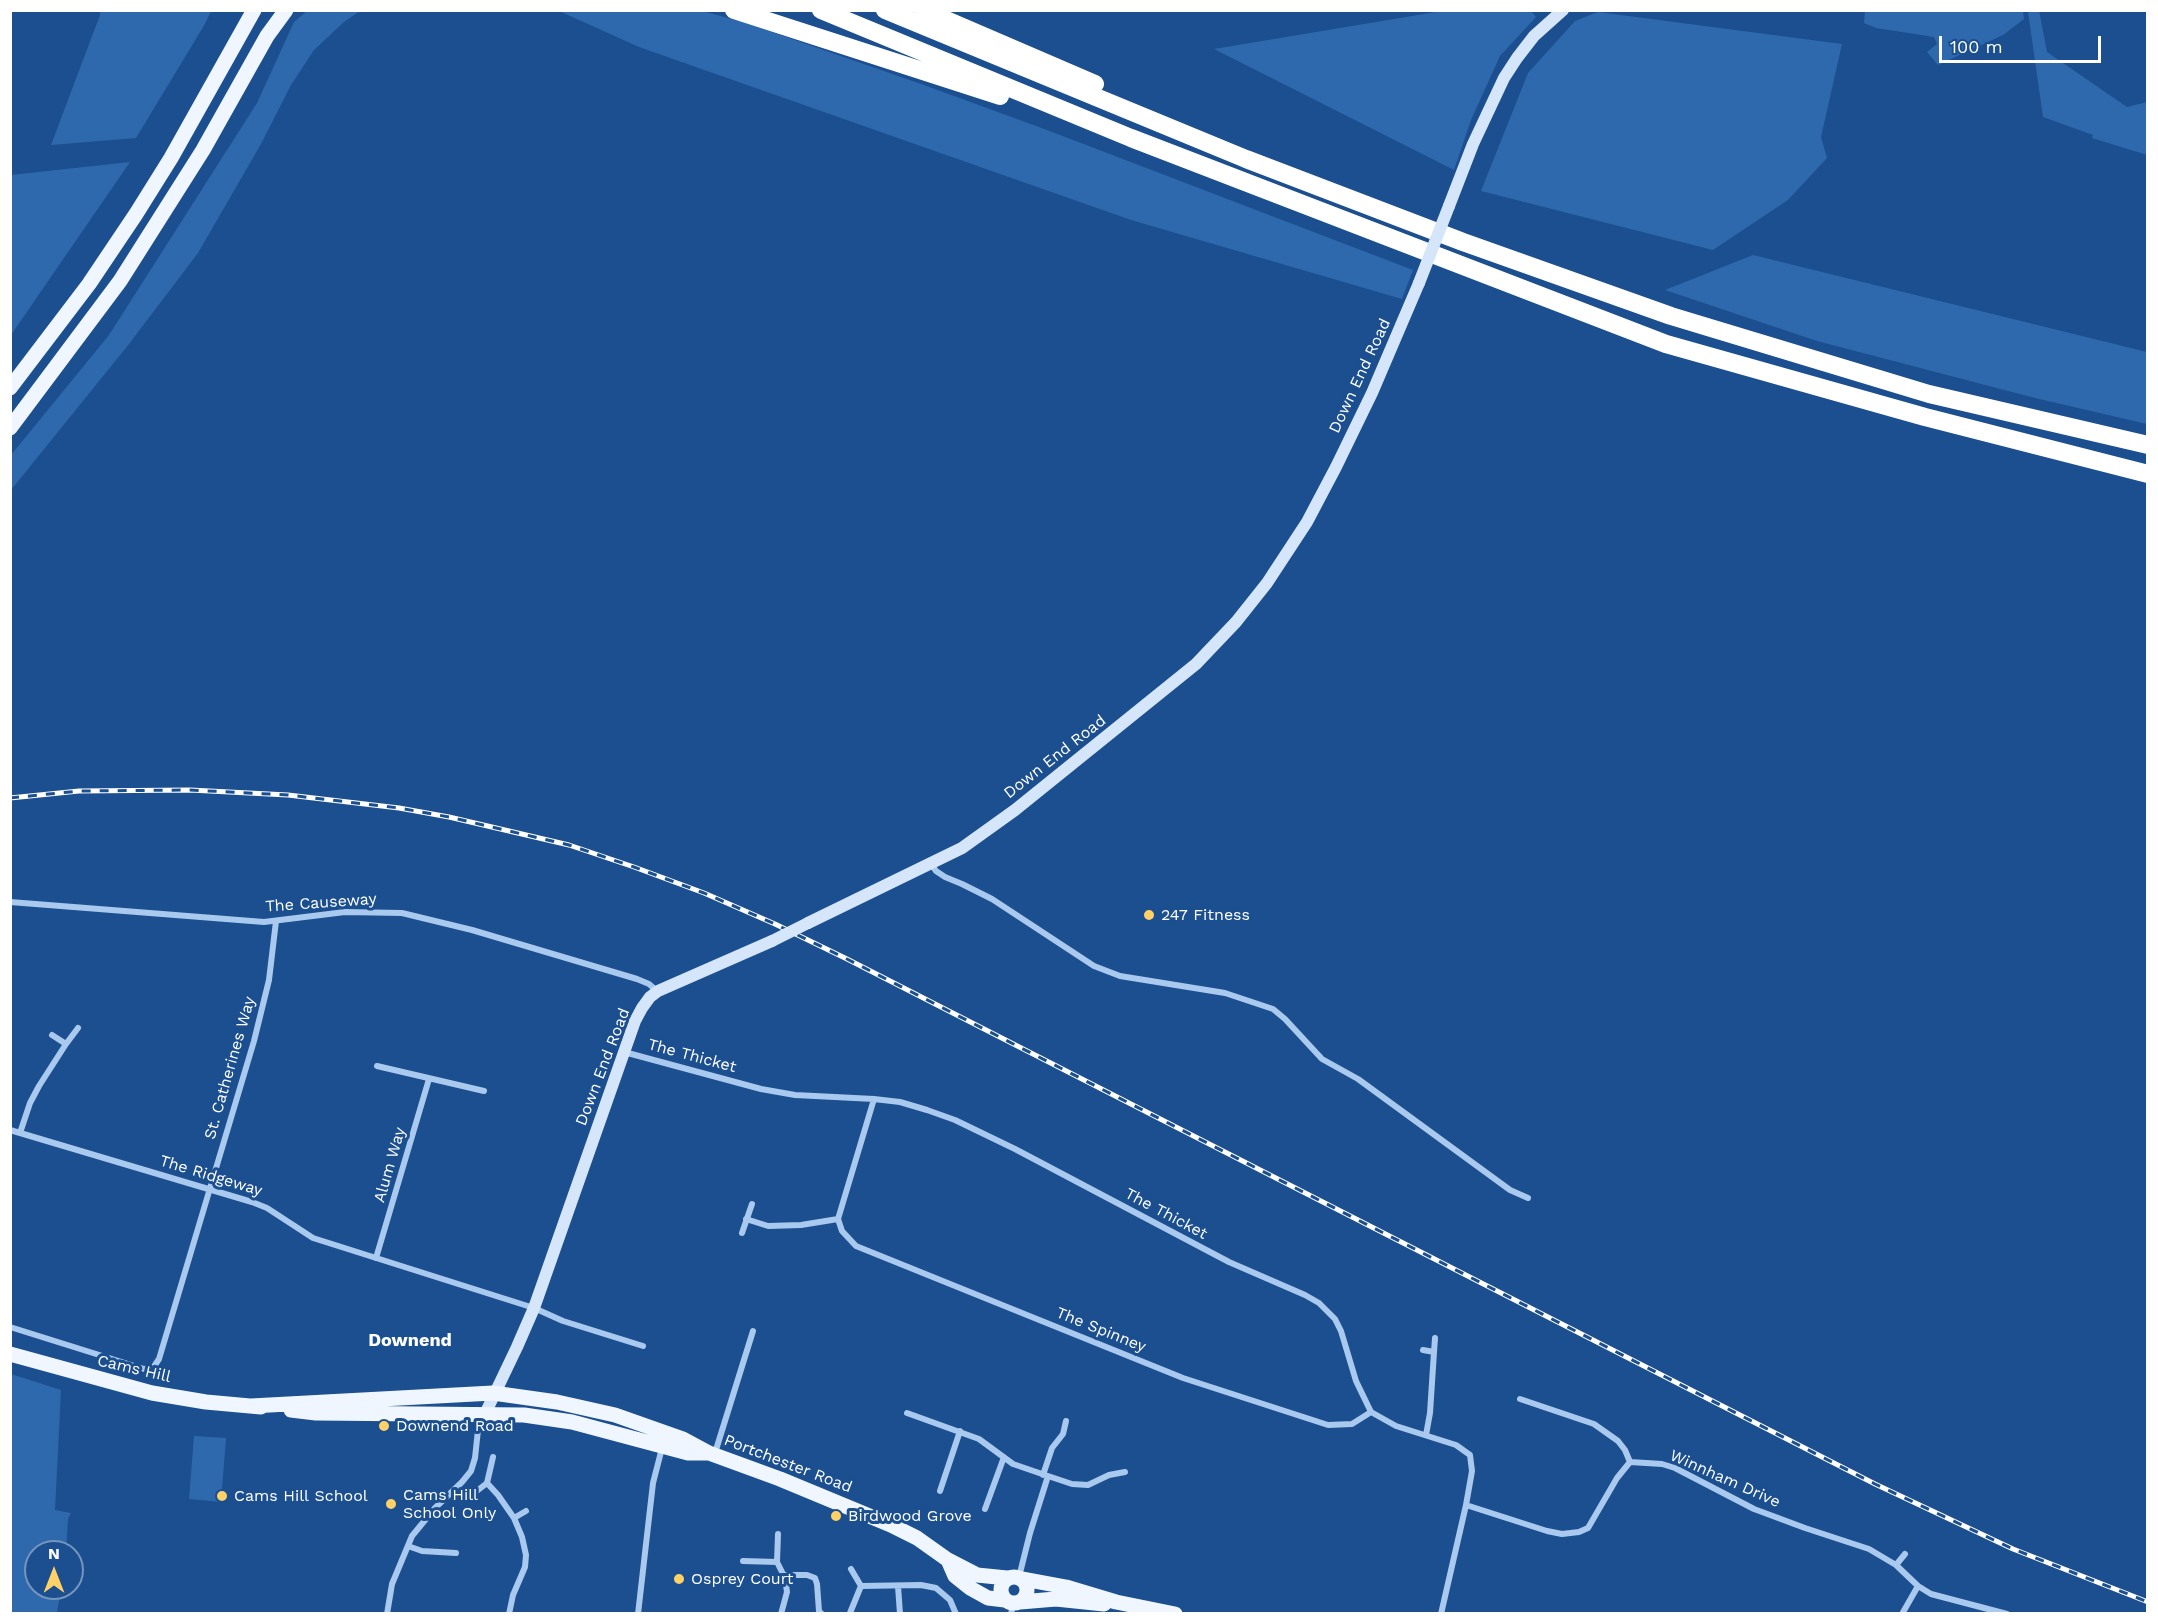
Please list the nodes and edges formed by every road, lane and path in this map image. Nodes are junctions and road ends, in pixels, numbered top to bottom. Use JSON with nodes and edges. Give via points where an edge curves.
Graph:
{"nodes":[{"id":1,"x":254,"y":10,"type":"edge"},
{"id":2,"x":286,"y":10,"type":"edge"},
{"id":3,"x":734,"y":10,"type":"edge"},
{"id":4,"x":821,"y":10,"type":"edge"},
{"id":5,"x":885,"y":10,"type":"edge"},
{"id":6,"x":923,"y":10,"type":"edge"},
{"id":7,"x":1563,"y":10,"type":"edge"},
{"id":8,"x":1131,"y":138,"type":"junction"},
{"id":9,"x":1463,"y":242,"type":"junction"},
{"id":10,"x":10,"y":388,"type":"edge"},
{"id":11,"x":10,"y":428,"type":"edge"},
{"id":12,"x":2148,"y":445,"type":"edge"},
{"id":13,"x":2148,"y":474,"type":"edge"},
{"id":14,"x":931,"y":864,"type":"junction"},
{"id":15,"x":10,"y":902,"type":"edge"},
{"id":16,"x":276,"y":921,"type":"junction"},
{"id":17,"x":658,"y":991,"type":"junction"},
{"id":18,"x":78,"y":1028,"type":"dead end"},
{"id":19,"x":52,"y":1035,"type":"dead end"},
{"id":20,"x":66,"y":1044,"type":"junction"},
{"id":21,"x":624,"y":1052,"type":"junction"},
{"id":22,"x":377,"y":1066,"type":"dead end"},
{"id":23,"x":429,"y":1079,"type":"junction"},
{"id":24,"x":484,"y":1091,"type":"dead end"},
{"id":25,"x":874,"y":1099,"type":"junction"},
{"id":26,"x":10,"y":1130,"type":"edge"},
{"id":27,"x":20,"y":1133,"type":"junction"},
{"id":28,"x":208,"y":1189,"type":"junction"},
{"id":29,"x":1528,"y":1198,"type":"dead end"},
{"id":30,"x":752,"y":1204,"type":"dead end"},
{"id":31,"x":746,"y":1219,"type":"junction"},
{"id":32,"x":838,"y":1219,"type":"junction"},
{"id":33,"x":742,"y":1233,"type":"dead end"},
{"id":34,"x":376,"y":1258,"type":"junction"},
{"id":35,"x":534,"y":1308,"type":"junction"},
{"id":36,"x":10,"y":1327,"type":"edge"},
{"id":37,"x":753,"y":1331,"type":"dead end"},
{"id":38,"x":1435,"y":1338,"type":"dead end"},
{"id":39,"x":643,"y":1346,"type":"dead end"},
{"id":40,"x":1423,"y":1350,"type":"dead end"},
{"id":41,"x":1434,"y":1352,"type":"junction"},
{"id":42,"x":10,"y":1354,"type":"edge"},
{"id":43,"x":159,"y":1359,"type":"joint"},
{"id":44,"x":493,"y":1393,"type":"junction"},
{"id":45,"x":1520,"y":1400,"type":"dead end"},
{"id":46,"x":251,"y":1406,"type":"junction"},
{"id":47,"x":1371,"y":1412,"type":"junction"},
{"id":48,"x":907,"y":1413,"type":"dead end"},
{"id":49,"x":484,"y":1414,"type":"junction"},
{"id":50,"x":1066,"y":1421,"type":"dead end"},
{"id":51,"x":960,"y":1431,"type":"junction"},
{"id":52,"x":1426,"y":1435,"type":"junction"},
{"id":53,"x":662,"y":1447,"type":"junction"},
{"id":54,"x":712,"y":1454,"type":"junction"},
{"id":55,"x":494,"y":1457,"type":"dead end"},
{"id":56,"x":1004,"y":1457,"type":"junction"},
{"id":57,"x":1630,"y":1462,"type":"junction"},
{"id":58,"x":1125,"y":1472,"type":"dead end"},
{"id":59,"x":1045,"y":1475,"type":"junction"},
{"id":60,"x":486,"y":1484,"type":"junction"},
{"id":61,"x":940,"y":1491,"type":"dead end"},
{"id":62,"x":468,"y":1498,"type":"dead end"},
{"id":63,"x":1466,"y":1505,"type":"junction"},
{"id":64,"x":985,"y":1509,"type":"dead end"},
{"id":65,"x":526,"y":1511,"type":"dead end"},
{"id":66,"x":514,"y":1518,"type":"junction"},
{"id":67,"x":778,"y":1534,"type":"dead end"},
{"id":68,"x":408,"y":1546,"type":"junction"},
{"id":69,"x":456,"y":1553,"type":"dead end"},
{"id":70,"x":1905,"y":1554,"type":"dead end"},
{"id":71,"x":948,"y":1560,"type":"junction"},
{"id":72,"x":743,"y":1561,"type":"dead end"},
{"id":73,"x":777,"y":1562,"type":"junction"},
{"id":74,"x":1896,"y":1566,"type":"junction"},
{"id":75,"x":851,"y":1569,"type":"dead end"},
{"id":76,"x":784,"y":1575,"type":"junction"},
{"id":77,"x":1017,"y":1578,"type":"junction"},
{"id":78,"x":861,"y":1586,"type":"junction"},
{"id":79,"x":898,"y":1586,"type":"junction"},
{"id":80,"x":1918,"y":1586,"type":"junction"},
{"id":81,"x":1116,"y":1602,"type":"junction"},
{"id":82,"x":1012,"y":1605,"type":"edge"},
{"id":83,"x":850,"y":1612,"type":"edge"},
{"id":84,"x":387,"y":1614,"type":"edge"},
{"id":85,"x":509,"y":1614,"type":"edge"},
{"id":86,"x":638,"y":1614,"type":"edge"},
{"id":87,"x":781,"y":1614,"type":"edge"},
{"id":88,"x":822,"y":1614,"type":"edge"},
{"id":89,"x":900,"y":1614,"type":"edge"},
{"id":90,"x":956,"y":1614,"type":"edge"},
{"id":91,"x":1175,"y":1614,"type":"edge"},
{"id":92,"x":1441,"y":1614,"type":"edge"},
{"id":93,"x":1902,"y":1614,"type":"edge"},
{"id":94,"x":2007,"y":1614,"type":"edge"}],
"edges":[{"from":1,"to":10,"type":"main road","via":[[136,214]]},
{"from":2,"to":11,"type":"main road","via":[[133,262]]},
{"from":3,"to":8,"type":"highway"},
{"from":4,"to":8,"type":"highway"},
{"from":5,"to":9,"type":"highway","via":[[1246,159]]},
{"from":6,"to":9,"type":"highway"},
{"from":7,"to":14,"type":"street","name":"Down End Road","bridge":true,"via":[[1534,36],[1504,78],[1473,144],[1372,393],[1312,513],[1267,583],[1196,664],[1153,701],[989,830]]},
{"from":8,"to":13,"type":"highway","via":[[1666,344],[1925,417]]},
{"from":9,"to":12,"type":"highway","via":[[1671,316],[1929,394]]},
{"from":14,"to":17,"type":"street","name":"Down End Road","bridge":true},
{"from":14,"to":29,"type":"street","via":[[945,877],[992,899],[1094,966],[1120,976],[1225,993],[1273,1010],[1322,1059],[1358,1079],[1510,1190]]},
{"from":15,"to":16,"type":"street","name":"The Causeway"},
{"from":16,"to":17,"type":"street","name":"The Causeway","via":[[345,912],[402,914],[472,930],[637,979]]},
{"from":16,"to":28,"type":"street","name":"St. Catherines Way","via":[[261,1012]]},
{"from":17,"to":21,"type":"street","name":"Down End Road","via":[[642,1008]]},
{"from":18,"to":20,"type":"street"},
{"from":19,"to":20,"type":"street"},
{"from":20,"to":27,"type":"street","via":[[30,1103]]},
{"from":21,"to":25,"type":"street","name":"The Thicket","via":[[761,1089]]},
{"from":21,"to":35,"type":"street","name":"Down End Road"},
{"from":22,"to":23,"type":"street"},
{"from":23,"to":24,"type":"street"},
{"from":23,"to":34,"type":"street","name":"Alum Way"},
{"from":25,"to":32,"type":"street"},
{"from":25,"to":47,"type":"street","name":"The Thicket","via":[[900,1102],[955,1120],[1229,1262],[1319,1303],[1335,1318]]},
{"from":26,"to":27,"type":"street","name":"The Ridgeway"},
{"from":27,"to":28,"type":"street","name":"The Ridgeway"},
{"from":28,"to":34,"type":"street","name":"The Ridgeway","via":[[267,1208],[313,1238]]},
{"from":28,"to":43,"type":"street","name":"St. Catherines Way"},
{"from":30,"to":31,"type":"street"},
{"from":31,"to":32,"type":"street","via":[[768,1226]]},
{"from":31,"to":33,"type":"street"},
{"from":32,"to":47,"type":"street","name":"The Spinney","via":[[842,1231],[856,1246],[1183,1378],[1329,1425],[1352,1424]]},
{"from":34,"to":35,"type":"street","name":"The Ridgeway"},
{"from":35,"to":39,"type":"street","name":"The Ridgeway"},
{"from":35,"to":44,"type":"street","name":"Down End Road"},
{"from":36,"to":43,"type":"street","name":"Cams Hill","via":[[144,1369],[153,1368]]},
{"from":37,"to":54,"type":"street"},
{"from":38,"to":41,"type":"street"},
{"from":40,"to":41,"type":"street"},
{"from":41,"to":52,"type":"street"},
{"from":42,"to":46,"type":"main road","name":"Cams Hill","via":[[152,1393]]},
{"from":44,"to":46,"type":"main road","name":"Cams Hill"},
{"from":44,"to":49,"type":"street","name":"Down End Road"},
{"from":44,"to":54,"type":"main road","name":"Portchester Road","via":[[615,1414]]},
{"from":45,"to":57,"type":"street","via":[[1594,1424],[1618,1441]]},
{"from":46,"to":49,"type":"main road","name":"Cams Hill","via":[[316,1413]]},
{"from":47,"to":52,"type":"street"},
{"from":48,"to":51,"type":"street"},
{"from":49,"to":53,"type":"main road","name":"Portchester Road","via":[[553,1419]]},
{"from":49,"to":68,"type":"street","via":[[471,1472],[421,1523]]},
{"from":50,"to":59,"type":"street","via":[[1063,1434],[1052,1448]]},
{"from":51,"to":56,"type":"street"},
{"from":51,"to":61,"type":"street"},
{"from":52,"to":63,"type":"street","via":[[1456,1445],[1470,1455],[1472,1471]]},
{"from":53,"to":54,"type":"main road","name":"Portchester Road"},
{"from":53,"to":86,"type":"street","via":[[653,1483]]},
{"from":54,"to":71,"type":"main road","name":"Portchester Road","via":[[891,1526]]},
{"from":55,"to":60,"type":"street"},
{"from":56,"to":59,"type":"street"},
{"from":56,"to":64,"type":"street"},
{"from":57,"to":63,"type":"street","via":[[1588,1528],[1579,1532],[1547,1531]]},
{"from":57,"to":74,"type":"street","name":"Winnham Drive","via":[[1675,1468],[1754,1509],[1869,1549]]},
{"from":58,"to":59,"type":"street","via":[[1088,1485]]},
{"from":59,"to":77,"type":"street"},
{"from":60,"to":62,"type":"street"},
{"from":60,"to":66,"type":"street"},
{"from":63,"to":92,"type":"street"},
{"from":65,"to":66,"type":"street"},
{"from":66,"to":85,"type":"street","via":[[526,1555]]},
{"from":67,"to":73,"type":"street"},
{"from":68,"to":69,"type":"street"},
{"from":68,"to":84,"type":"street","via":[[392,1584]]},
{"from":70,"to":74,"type":"street"},
{"from":71,"to":77,"type":"main road","name":"Portchester Road","via":[[977,1575]]},
{"from":71,"to":82,"type":"main road","name":"Portchester Road","via":[[955,1576],[970,1588]]},
{"from":72,"to":73,"type":"street"},
{"from":73,"to":76,"type":"street"},
{"from":74,"to":80,"type":"street","name":"Winnham Drive"},
{"from":75,"to":78,"type":"street"},
{"from":76,"to":87,"type":"street","via":[[787,1592]]},
{"from":76,"to":88,"type":"street","via":[[815,1578]]},
{"from":77,"to":81,"type":"main road","name":"Portchester Road"},
{"from":77,"to":82,"type":"main road","via":[[1001,1589]]},
{"from":77,"to":82,"type":"main road","via":[[1028,1591],[1026,1598]]},
{"from":78,"to":79,"type":"street"},
{"from":78,"to":83,"type":"street"},
{"from":79,"to":89,"type":"street"},
{"from":79,"to":90,"type":"street","via":[[936,1588],[950,1600]]},
{"from":80,"to":93,"type":"street"},
{"from":80,"to":94,"type":"street","name":"Winnham Drive","via":[[1931,1594]]},
{"from":81,"to":82,"type":"main road","name":"Portchester Road","via":[[1101,1605],[1056,1599]]},
{"from":81,"to":91,"type":"main road","name":"Portchester Road"}]}
